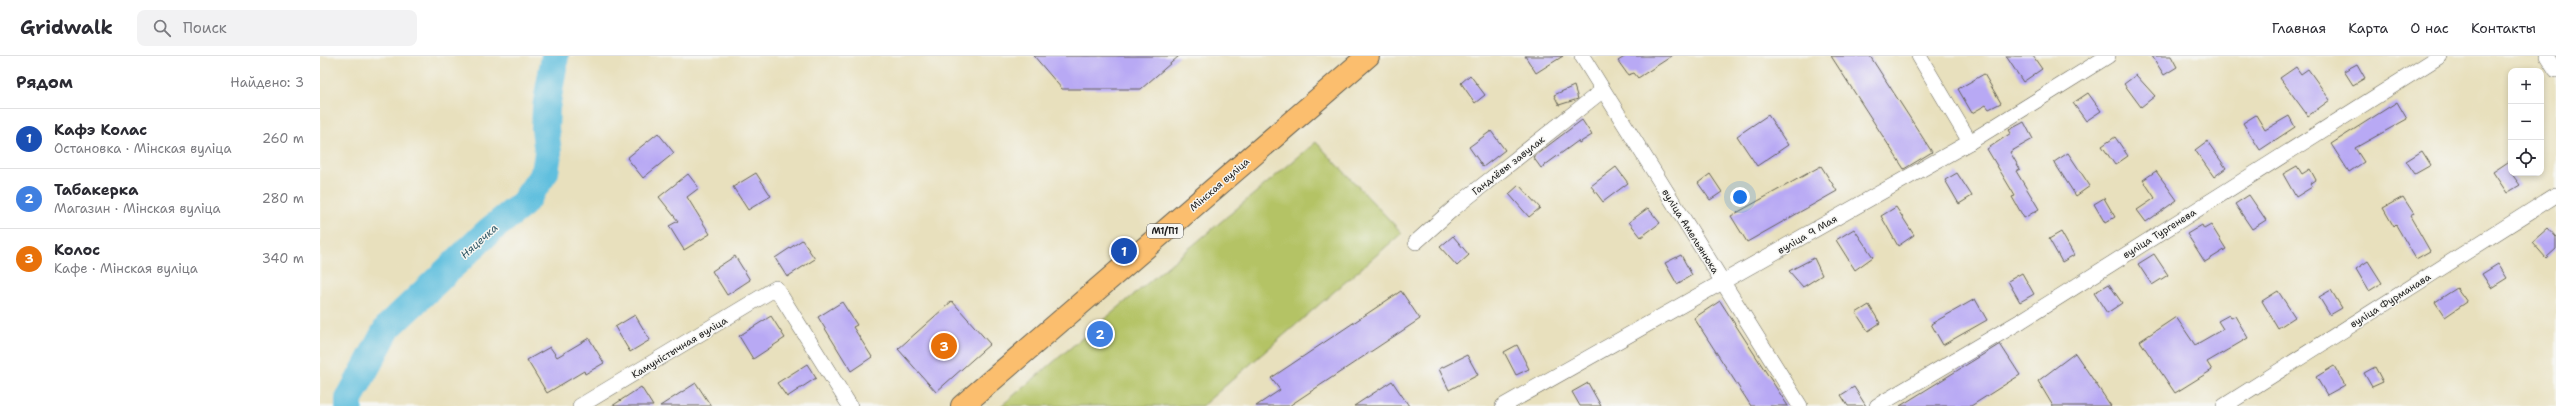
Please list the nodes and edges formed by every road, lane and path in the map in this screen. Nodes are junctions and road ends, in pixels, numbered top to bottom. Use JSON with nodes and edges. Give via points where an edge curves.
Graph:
{"nodes":[{"id":1,"x":1368,"y":56,"type":"edge"},
{"id":2,"x":1582,"y":56,"type":"edge"},
{"id":3,"x":1919,"y":56,"type":"edge"},
{"id":4,"x":2108,"y":56,"type":"edge"},
{"id":5,"x":2440,"y":56,"type":"edge"},
{"id":6,"x":2547,"y":56,"type":"edge"},
{"id":7,"x":2556,"y":70,"type":"edge"},
{"id":8,"x":1603,"y":90,"type":"junction"},
{"id":9,"x":1970,"y":142,"type":"junction"},
{"id":10,"x":2556,"y":195,"type":"edge"},
{"id":11,"x":1416,"y":242,"type":"dead end"},
{"id":12,"x":1723,"y":282,"type":"junction"},
{"id":13,"x":580,"y":406,"type":"edge"},
{"id":14,"x":850,"y":406,"type":"edge"},
{"id":15,"x":962,"y":406,"type":"edge"},
{"id":16,"x":1503,"y":406,"type":"edge"},
{"id":17,"x":1800,"y":406,"type":"edge"},
{"id":18,"x":1877,"y":406,"type":"edge"},
{"id":19,"x":2224,"y":406,"type":"edge"}],
"edges":[{"from":1,"to":15,"type":"main road","name":"Мінская вуліца","number":"М1/П1"},
{"from":2,"to":8,"type":"street","name":"вуліца Амельянюка"},
{"from":3,"to":9,"type":"street"},
{"from":4,"to":9,"type":"street","name":"вуліца 9 Мая"},
{"from":5,"to":18,"type":"street","name":"вуліца Тургенева","via":[[2021,320]]},
{"from":6,"to":7,"type":"street"},
{"from":8,"to":11,"type":"street","name":"Гандлёвы завулак","via":[[1454,208]]},
{"from":8,"to":12,"type":"street","name":"вуліца Амельянюка"},
{"from":9,"to":12,"type":"street","name":"вуліца 9 Мая"},
{"from":10,"to":19,"type":"street","name":"вуліца Фурманава"},
{"from":12,"to":16,"type":"street","name":"вуліца 9 Мая"},
{"from":12,"to":17,"type":"street","name":"вуліца Амельянюка"},
{"from":13,"to":14,"type":"street","name":"Камуністычная вуліца","via":[[776,288]]}]}
